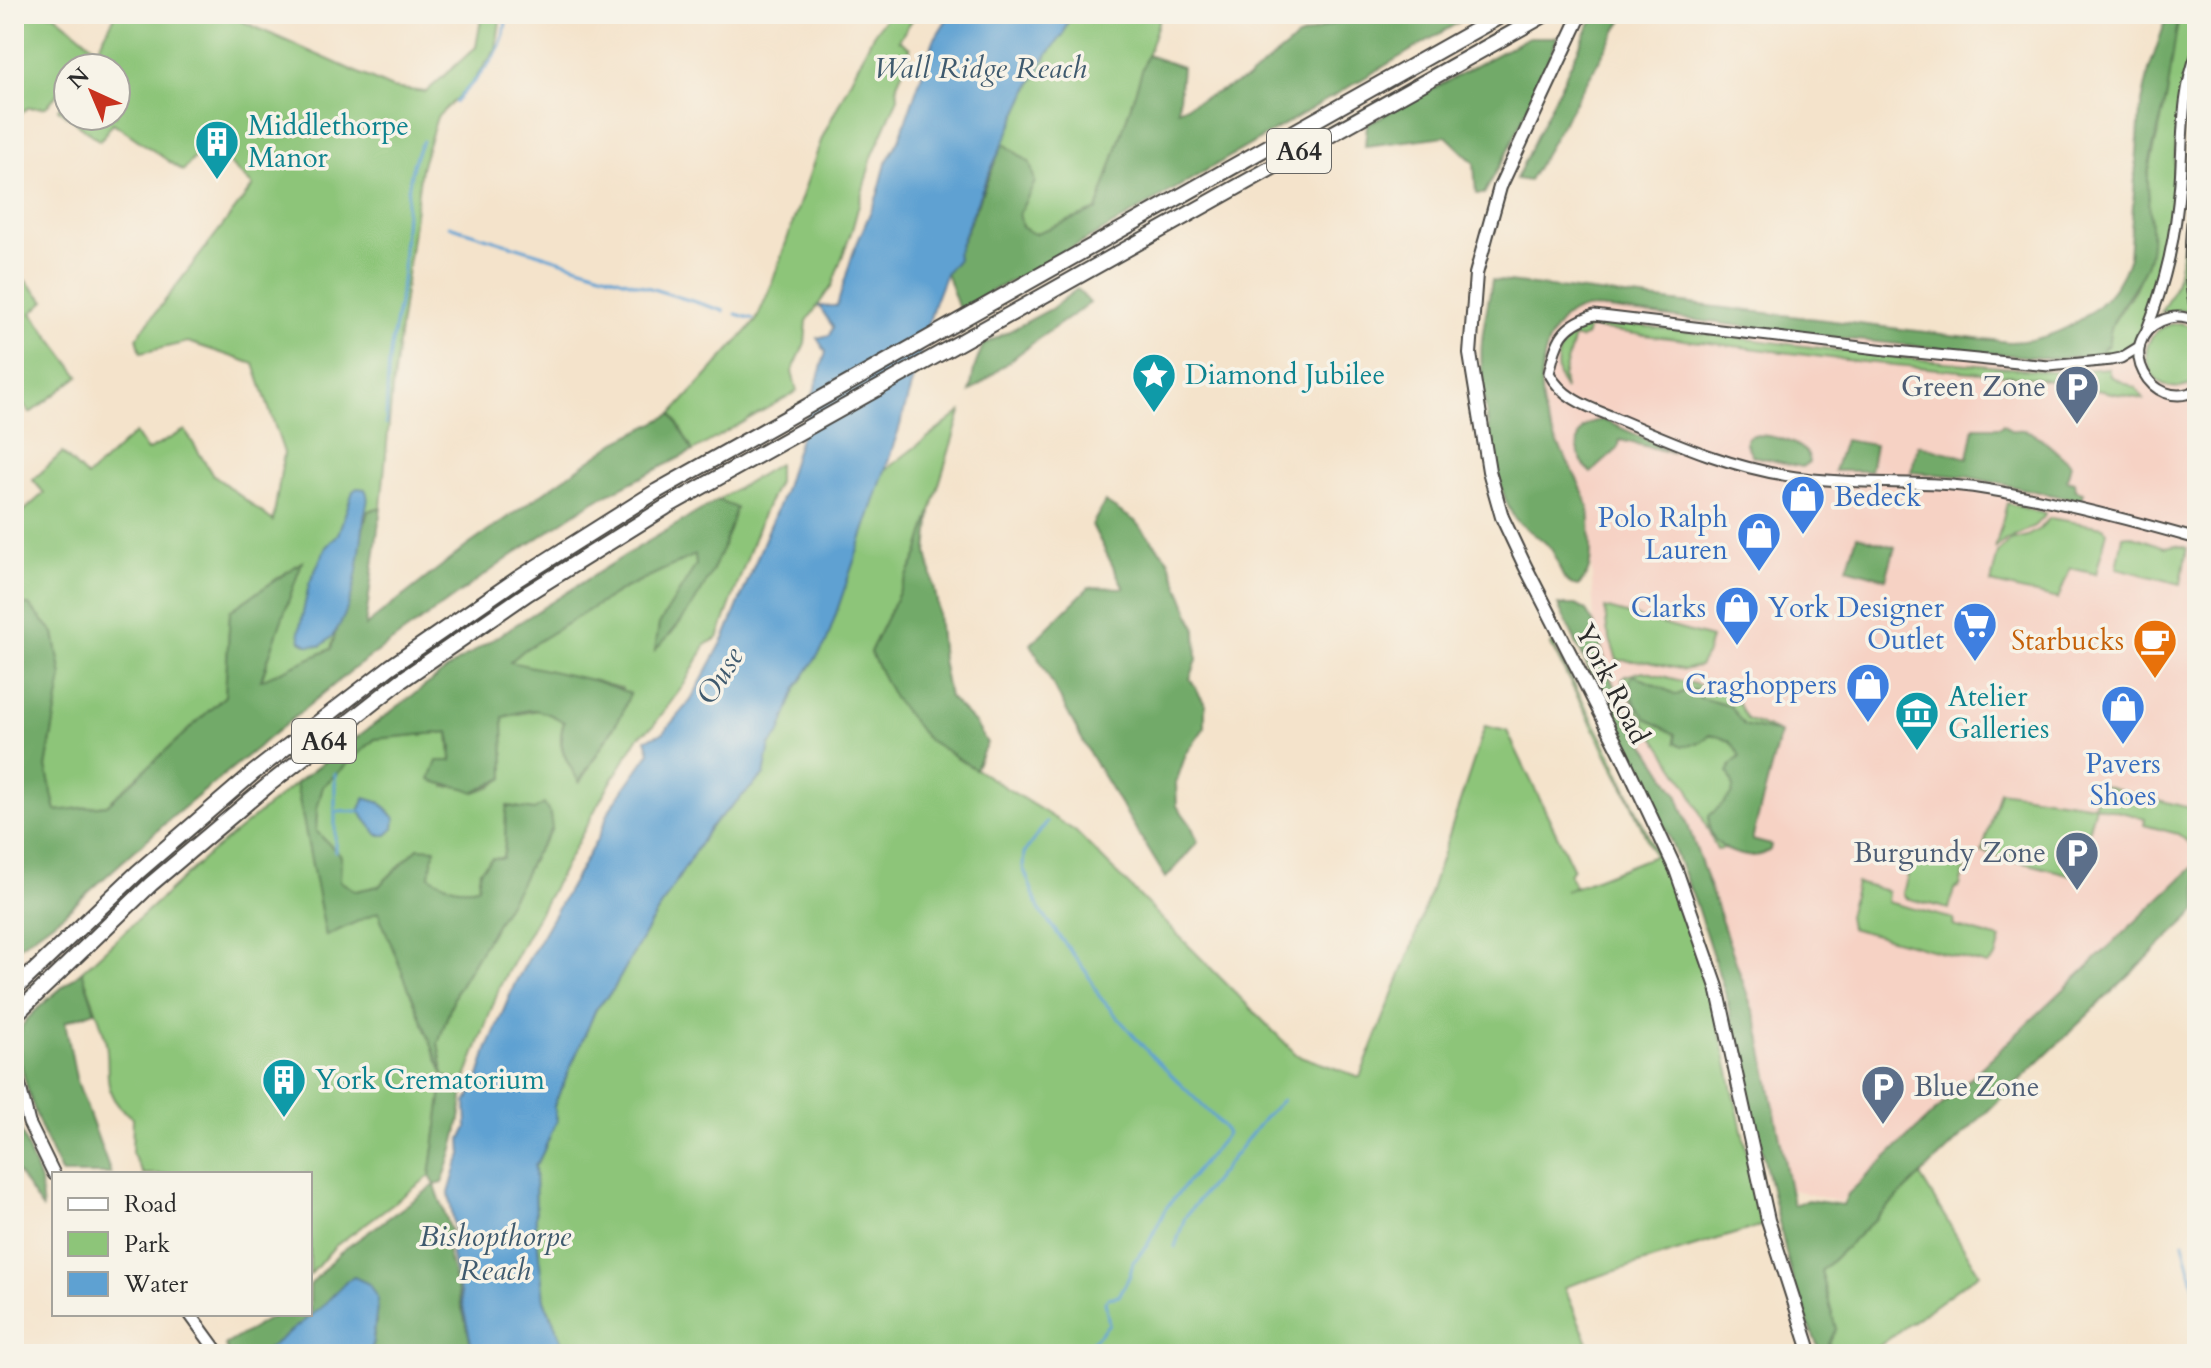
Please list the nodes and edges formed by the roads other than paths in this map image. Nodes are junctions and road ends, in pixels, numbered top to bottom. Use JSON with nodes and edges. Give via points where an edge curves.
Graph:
{"nodes":[{"id":1,"x":1504,"y":14,"type":"edge"},
{"id":2,"x":1546,"y":14,"type":"edge"},
{"id":3,"x":1581,"y":14,"type":"edge"},
{"id":4,"x":2197,"y":53,"type":"edge"},
{"id":5,"x":2197,"y":172,"type":"edge"},
{"id":6,"x":2197,"y":313,"type":"edge"},
{"id":7,"x":2197,"y":322,"type":"edge"},
{"id":8,"x":2146,"y":332,"type":"junction"},
{"id":9,"x":2139,"y":347,"type":"junction"},
{"id":10,"x":2197,"y":390,"type":"edge"},
{"id":11,"x":2197,"y":539,"type":"edge"},
{"id":12,"x":14,"y":990,"type":"edge"},
{"id":13,"x":14,"y":1016,"type":"edge"},
{"id":14,"x":14,"y":1063,"type":"edge"},
{"id":15,"x":53,"y":1172,"type":"edge"},
{"id":16,"x":191,"y":1316,"type":"edge"},
{"id":17,"x":219,"y":1354,"type":"edge"},
{"id":18,"x":1811,"y":1354,"type":"edge"}],
"edges":[{"from":1,"to":12,"type":"highway","number":"A64","via":[[657,491],[519,578],[253,773]]},
{"from":2,"to":13,"type":"highway","number":"A64","via":[[666,507],[528,593],[390,690],[267,786],[151,884]]},
{"from":3,"to":18,"type":"main road","name":"York Road","via":[[1500,187],[1476,274],[1470,354],[1489,471],[1519,554],[1676,870],[1717,987],[1768,1220]]},
{"from":4,"to":8,"type":"street","via":[[2183,117],[2172,252]]},
{"from":5,"to":6,"type":"street","via":[[2191,295]]},
{"from":7,"to":8,"type":"street","via":[[2167,318]]},
{"from":8,"to":9,"type":"street"},
{"from":9,"to":10,"type":"street","via":[[2142,374],[2151,385],[2176,395]]},
{"from":9,"to":11,"type":"street","via":[[2121,358],[2049,366],[1594,315],[1567,327],[1549,373],[1556,387],[1584,405],[1732,464],[1812,479],[1980,488]]},
{"from":14,"to":15,"type":"street","via":[[29,1123]]},
{"from":16,"to":17,"type":"street"}]}
